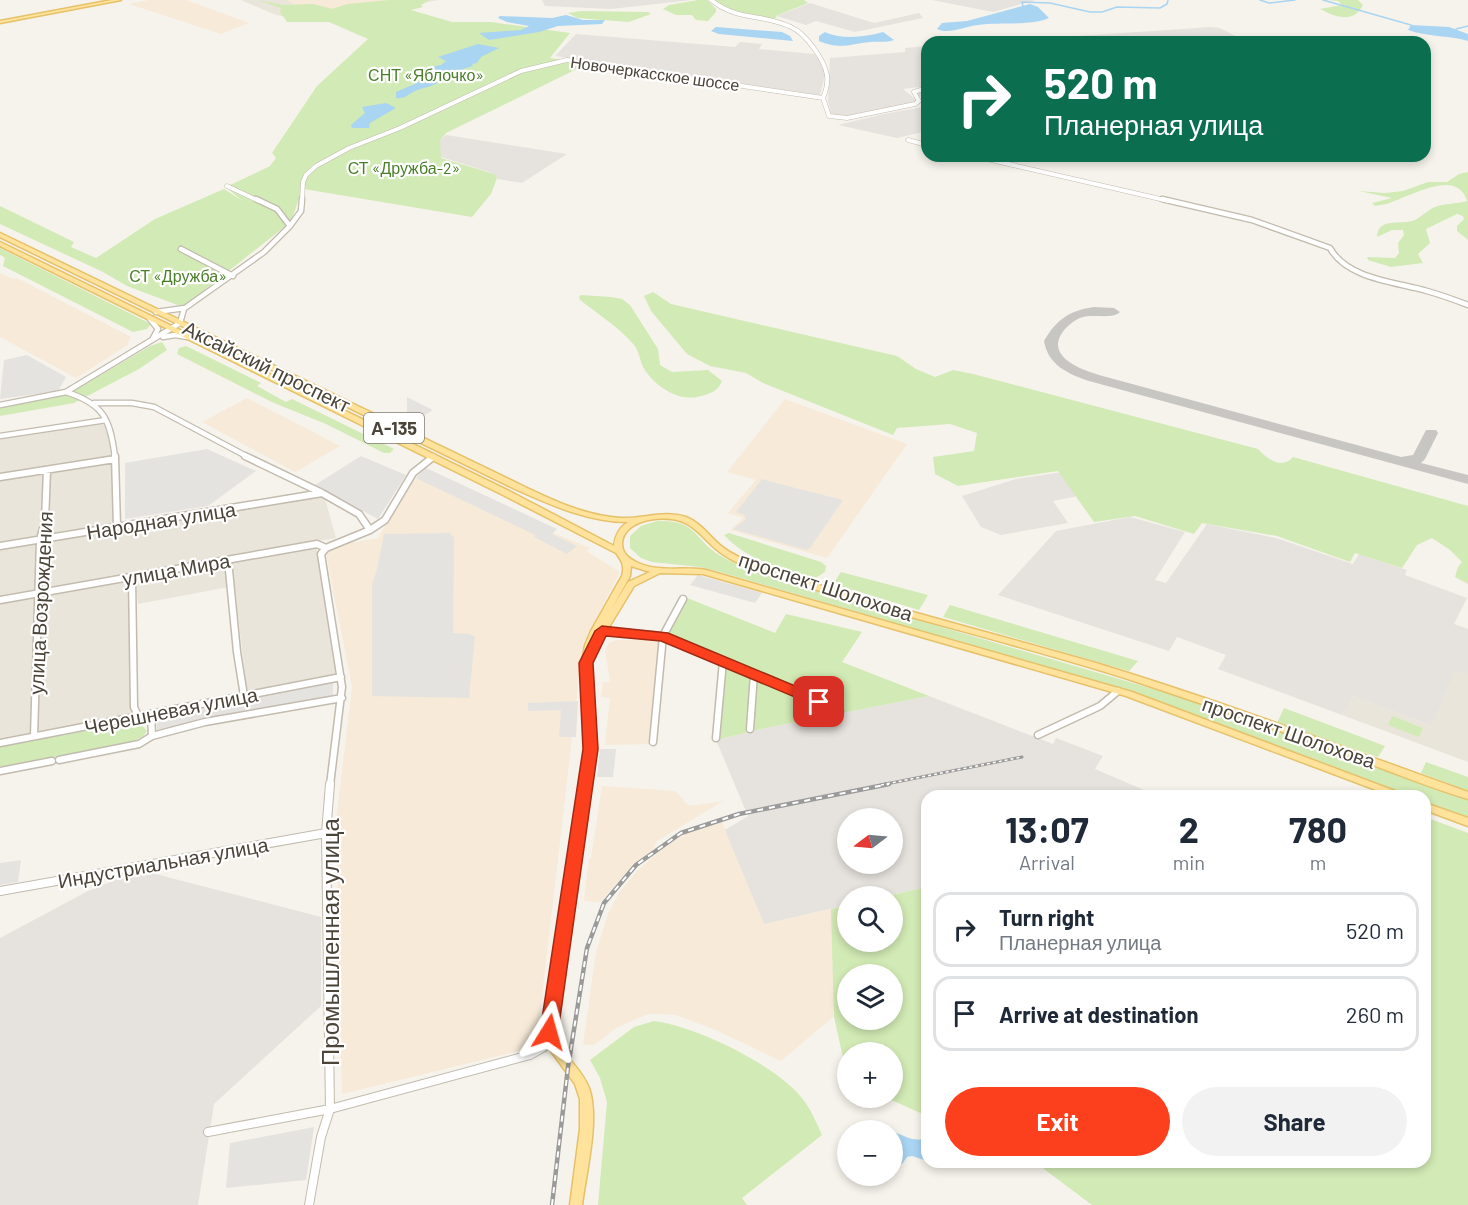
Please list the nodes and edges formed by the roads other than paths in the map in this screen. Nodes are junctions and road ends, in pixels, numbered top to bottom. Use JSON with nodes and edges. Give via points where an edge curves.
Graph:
{"nodes":[{"id":1,"x":110,"y":0,"type":"edge"},
{"id":2,"x":119,"y":0,"type":"edge"},
{"id":3,"x":711,"y":0,"type":"edge"},
{"id":4,"x":0,"y":21,"type":"edge"},
{"id":5,"x":921,"y":90,"type":"edge"},
{"id":6,"x":823,"y":98,"type":"junction"},
{"id":7,"x":908,"y":140,"type":"dead end"},
{"id":8,"x":921,"y":143,"type":"edge"},
{"id":9,"x":1000,"y":162,"type":"edge"},
{"id":10,"x":227,"y":186,"type":"dead end"},
{"id":11,"x":290,"y":226,"type":"junction"},
{"id":12,"x":0,"y":235,"type":"edge"},
{"id":13,"x":0,"y":244,"type":"edge"},
{"id":14,"x":181,"y":249,"type":"dead end"},
{"id":15,"x":232,"y":276,"type":"junction"},
{"id":16,"x":1468,"y":305,"type":"edge"},
{"id":17,"x":185,"y":308,"type":"junction"},
{"id":18,"x":156,"y":312,"type":"junction"},
{"id":19,"x":150,"y":319,"type":"junction"},
{"id":20,"x":180,"y":323,"type":"junction"},
{"id":21,"x":171,"y":329,"type":"junction"},
{"id":22,"x":188,"y":338,"type":"junction"},
{"id":23,"x":211,"y":338,"type":"junction"},
{"id":24,"x":148,"y":343,"type":"junction"},
{"id":25,"x":66,"y":392,"type":"junction"},
{"id":26,"x":94,"y":403,"type":"junction"},
{"id":27,"x":0,"y":405,"type":"edge"},
{"id":28,"x":106,"y":420,"type":"junction"},
{"id":29,"x":0,"y":436,"type":"edge"},
{"id":30,"x":433,"y":457,"type":"junction"},
{"id":31,"x":115,"y":459,"type":"junction"},
{"id":32,"x":47,"y":470,"type":"junction"},
{"id":33,"x":0,"y":477,"type":"edge"},
{"id":34,"x":322,"y":493,"type":"junction"},
{"id":35,"x":638,"y":520,"type":"junction"},
{"id":36,"x":117,"y":527,"type":"junction"},
{"id":37,"x":370,"y":530,"type":"junction"},
{"id":38,"x":40,"y":540,"type":"junction"},
{"id":39,"x":0,"y":546,"type":"edge"},
{"id":40,"x":326,"y":548,"type":"junction"},
{"id":41,"x":618,"y":551,"type":"junction"},
{"id":42,"x":625,"y":559,"type":"junction"},
{"id":43,"x":228,"y":560,"type":"junction"},
{"id":44,"x":665,"y":570,"type":"junction"},
{"id":45,"x":132,"y":577,"type":"junction"},
{"id":46,"x":800,"y":581,"type":"junction"},
{"id":47,"x":38,"y":594,"type":"junction"},
{"id":48,"x":789,"y":597,"type":"junction"},
{"id":49,"x":683,"y":599,"type":"dead end"},
{"id":50,"x":0,"y":600,"type":"edge"},
{"id":51,"x":922,"y":616,"type":"junction"},
{"id":52,"x":602,"y":631,"type":"junction"},
{"id":53,"x":911,"y":631,"type":"junction"},
{"id":54,"x":663,"y":636,"type":"junction"},
{"id":55,"x":1071,"y":659,"type":"junction"},
{"id":56,"x":723,"y":661,"type":"junction"},
{"id":57,"x":586,"y":663,"type":"junction"},
{"id":58,"x":754,"y":674,"type":"junction"},
{"id":59,"x":1064,"y":675,"type":"junction"},
{"id":60,"x":341,"y":677,"type":"junction"},
{"id":61,"x":1118,"y":691,"type":"junction"},
{"id":62,"x":244,"y":696,"type":"junction"},
{"id":63,"x":342,"y":698,"type":"junction"},
{"id":64,"x":840,"y":711,"type":"dead end"},
{"id":65,"x":151,"y":714,"type":"junction"},
{"id":66,"x":138,"y":716,"type":"junction"},
{"id":67,"x":750,"y":729,"type":"dead end"},
{"id":68,"x":1038,"y":735,"type":"dead end"},
{"id":69,"x":33,"y":736,"type":"junction"},
{"id":70,"x":152,"y":736,"type":"junction"},
{"id":71,"x":716,"y":738,"type":"dead end"},
{"id":72,"x":653,"y":742,"type":"dead end"},
{"id":73,"x":0,"y":743,"type":"edge"},
{"id":74,"x":0,"y":771,"type":"edge"},
{"id":75,"x":1384,"y":790,"type":"edge"},
{"id":76,"x":1468,"y":796,"type":"edge"},
{"id":77,"x":1431,"y":808,"type":"edge"},
{"id":78,"x":1468,"y":822,"type":"edge"},
{"id":79,"x":326,"y":833,"type":"junction"},
{"id":80,"x":0,"y":891,"type":"edge"},
{"id":81,"x":551,"y":1043,"type":"junction"},
{"id":82,"x":330,"y":1109,"type":"junction"},
{"id":83,"x":208,"y":1132,"type":"dead end"},
{"id":84,"x":309,"y":1205,"type":"edge"},
{"id":85,"x":576,"y":1205,"type":"edge"}],
"edges":[{"from":1,"to":4,"type":"main road"},
{"from":2,"to":4,"type":"main road"},
{"from":3,"to":6,"type":"street","via":[[734,15],[789,27],[800,34],[825,63],[828,74]]},
{"from":5,"to":6,"type":"street","via":[[915,92],[919,101],[915,104],[847,118],[829,116]]},
{"from":6,"to":11,"type":"street","name":"Новочеркасское шоссе","via":[[577,61],[550,62],[508,76],[316,166],[306,175],[301,211]]},
{"from":7,"to":8,"type":"street"},
{"from":9,"to":16,"type":"street","via":[[1252,220],[1330,248],[1336,259],[1366,274]]},
{"from":10,"to":11,"type":"street","via":[[277,209]]},
{"from":11,"to":15,"type":"street","name":"Новочеркасское шоссе"},
{"from":12,"to":18,"type":"main road","name":"Аксайский проспект","number":"А-135"},
{"from":13,"to":19,"type":"main road","name":"Аксайский проспект","number":"А-135"},
{"from":14,"to":15,"type":"street"},
{"from":15,"to":17,"type":"street","name":"Новочеркасское шоссе"},
{"from":17,"to":18,"type":"street"},
{"from":17,"to":20,"type":"street"},
{"from":18,"to":20,"type":"main road","name":"Аксайский проспект","number":"А-135"},
{"from":19,"to":21,"type":"main road","name":"Аксайский проспект","number":"А-135"},
{"from":19,"to":24,"type":"street","via":[[158,329]]},
{"from":20,"to":21,"type":"street"},
{"from":20,"to":23,"type":"main road","name":"Аксайский проспект","number":"А-135"},
{"from":21,"to":22,"type":"main road","name":"Аксайский проспект","number":"А-135"},
{"from":21,"to":23,"type":"main road","via":[[180,327]]},
{"from":21,"to":24,"type":"street"},
{"from":22,"to":24,"type":"street","via":[[170,335]]},
{"from":22,"to":30,"type":"main road","name":"Аксайский проспект","number":"А-135"},
{"from":23,"to":35,"type":"main road","name":"Аксайский проспект","number":"А-135","via":[[558,505],[604,519]]},
{"from":24,"to":25,"type":"street"},
{"from":25,"to":26,"type":"street"},
{"from":25,"to":27,"type":"street"},
{"from":26,"to":28,"type":"street"},
{"from":26,"to":34,"type":"street","via":[[154,407]]},
{"from":28,"to":29,"type":"street"},
{"from":28,"to":31,"type":"street","via":[[111,427]]},
{"from":30,"to":37,"type":"street","via":[[413,473],[385,520]]},
{"from":30,"to":41,"type":"main road","name":"Аксайский проспект","number":"А-135"},
{"from":31,"to":32,"type":"street"},
{"from":31,"to":36,"type":"street"},
{"from":32,"to":33,"type":"street"},
{"from":32,"to":38,"type":"street","name":"улица Возрождения","via":[[45,521]]},
{"from":34,"to":36,"type":"street","name":"Народная улица"},
{"from":34,"to":37,"type":"street","via":[[359,514]]},
{"from":35,"to":41,"type":"main road","via":[[618,537]]},
{"from":35,"to":46,"type":"main road","name":"проспект Шолохова","via":[[663,516],[686,519],[724,552],[742,562]]},
{"from":36,"to":38,"type":"street","name":"Народная улица"},
{"from":37,"to":40,"type":"street","name":"улица Мира"},
{"from":38,"to":39,"type":"street","name":"Народная улица"},
{"from":38,"to":47,"type":"street","name":"улица Возрождения"},
{"from":40,"to":43,"type":"street","name":"улица Мира","via":[[317,544]]},
{"from":40,"to":60,"type":"street","name":"Промышленная улица","via":[[321,554]]},
{"from":41,"to":42,"type":"main road","name":"проспект Шолохова"},
{"from":42,"to":44,"type":"main road","name":"проспект Шолохова","via":[[647,569]]},
{"from":42,"to":57,"type":"main road","via":[[626,576],[595,631]]},
{"from":43,"to":45,"type":"street","name":"улица Мира"},
{"from":43,"to":62,"type":"street"},
{"from":44,"to":48,"type":"main road","name":"проспект Шолохова","via":[[703,572]]},
{"from":44,"to":52,"type":"main road","via":[[634,582]]},
{"from":45,"to":47,"type":"street","name":"улица Мира"},
{"from":45,"to":66,"type":"street","via":[[134,707]]},
{"from":46,"to":48,"type":"main road","via":[[801,591]]},
{"from":46,"to":51,"type":"main road","name":"проспект Шолохова"},
{"from":47,"to":50,"type":"street","name":"улица Мира"},
{"from":47,"to":69,"type":"street","name":"улица Возрождения"},
{"from":48,"to":53,"type":"main road","name":"проспект Шолохова"},
{"from":49,"to":54,"type":"street"},
{"from":51,"to":53,"type":"main road","via":[[922,626]]},
{"from":51,"to":55,"type":"main road","name":"проспект Шолохова"},
{"from":52,"to":54,"type":"street"},
{"from":52,"to":57,"type":"main road"},
{"from":53,"to":59,"type":"main road","name":"проспект Шолохова"},
{"from":54,"to":56,"type":"street"},
{"from":54,"to":72,"type":"street"},
{"from":55,"to":59,"type":"main road","via":[[1063,664]]},
{"from":55,"to":76,"type":"main road","name":"проспект Шолохова"},
{"from":56,"to":58,"type":"street"},
{"from":56,"to":71,"type":"street"},
{"from":57,"to":81,"type":"main road","via":[[590,749]]},
{"from":58,"to":64,"type":"street"},
{"from":58,"to":67,"type":"street"},
{"from":59,"to":61,"type":"main road","name":"проспект Шолохова"},
{"from":60,"to":62,"type":"street","name":"Черешневая улица"},
{"from":60,"to":63,"type":"street","name":"Промышленная улица"},
{"from":61,"to":68,"type":"street","via":[[1100,706]]},
{"from":61,"to":75,"type":"main road","name":"проспект Шолохова"},
{"from":62,"to":65,"type":"street","name":"Черешневая улица"},
{"from":63,"to":70,"type":"street","via":[[239,715]]},
{"from":63,"to":79,"type":"street","name":"Промышленная улица"},
{"from":65,"to":66,"type":"street","name":"Черешневая улица"},
{"from":65,"to":70,"type":"street"},
{"from":66,"to":69,"type":"street","name":"Черешневая улица"},
{"from":69,"to":73,"type":"street","name":"Черешневая улица"},
{"from":70,"to":74,"type":"street","via":[[139,744]]},
{"from":77,"to":78,"type":"main road"},
{"from":79,"to":80,"type":"street","name":"Индустриальная улица"},
{"from":79,"to":82,"type":"street","name":"Промышленная улица"},
{"from":81,"to":82,"type":"street","via":[[530,1055]]},
{"from":81,"to":85,"type":"main road","via":[[586,1096]]},
{"from":82,"to":83,"type":"street"},
{"from":82,"to":84,"type":"street","name":"Промышленная улица","via":[[318,1148]]}]}
